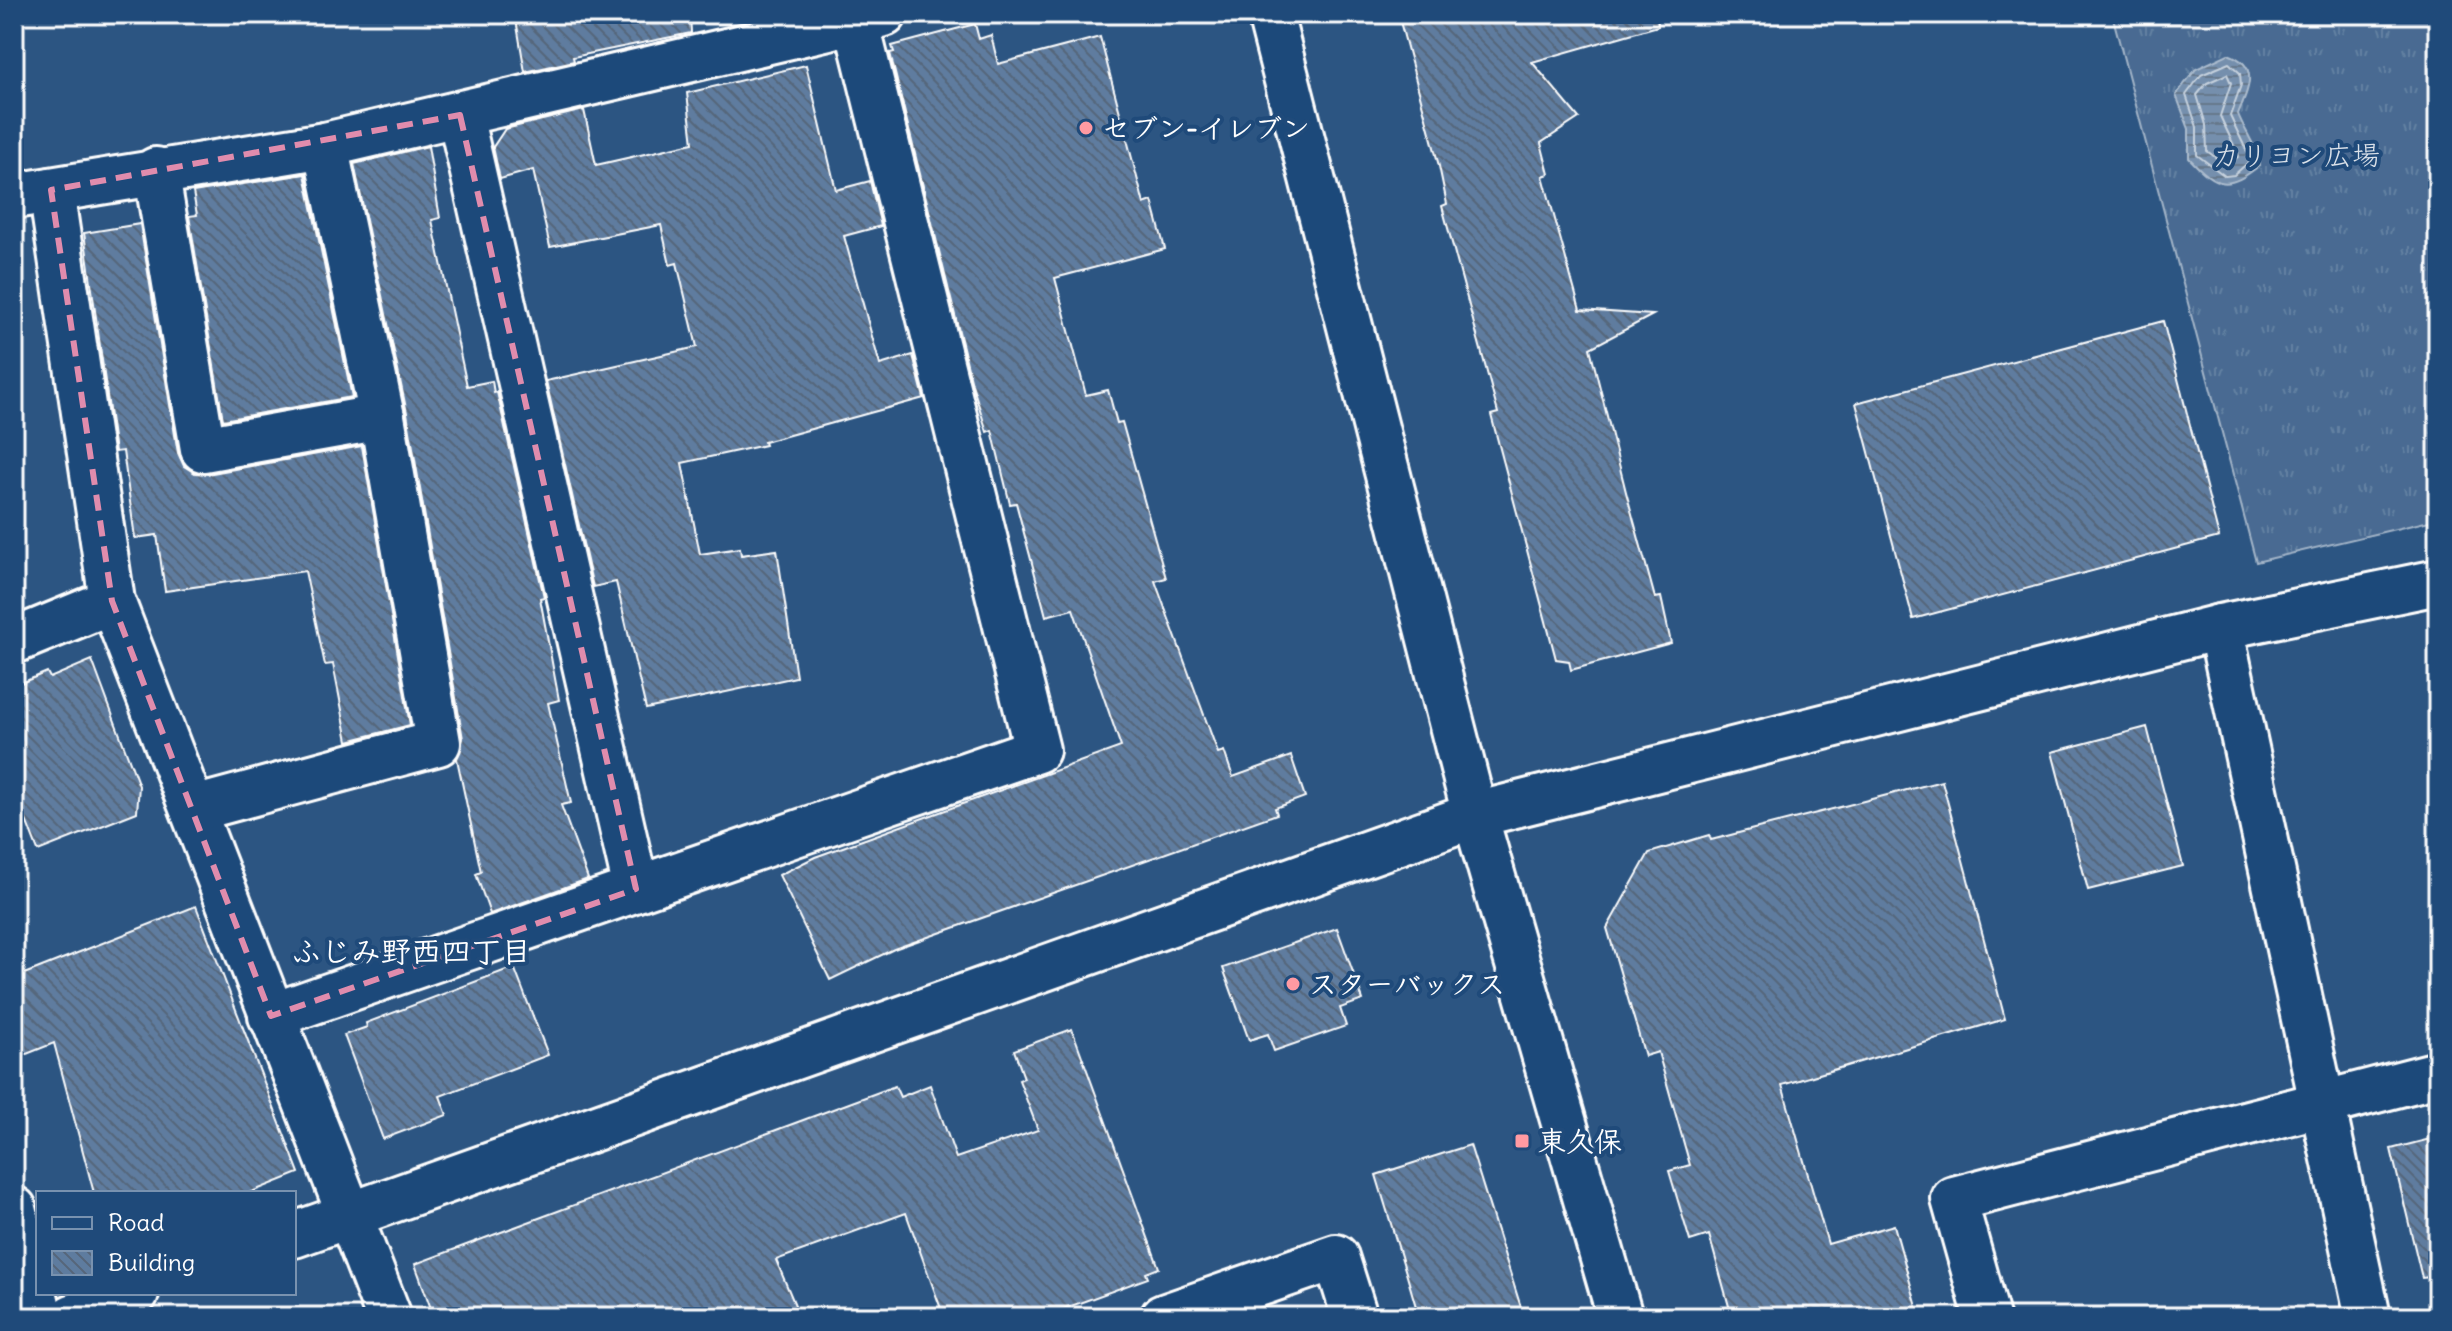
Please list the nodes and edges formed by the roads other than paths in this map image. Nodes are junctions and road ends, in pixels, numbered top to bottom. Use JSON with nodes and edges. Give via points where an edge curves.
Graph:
{"nodes":[{"id":1,"x":1270,"y":14,"type":"edge"},
{"id":2,"x":870,"y":18,"type":"edge"},
{"id":3,"x":460,"y":115,"type":"junction"},
{"id":4,"x":325,"y":145,"type":"junction"},
{"id":5,"x":156,"y":170,"type":"junction"},
{"id":6,"x":33,"y":193,"type":"edge"},
{"id":7,"x":382,"y":417,"type":"junction"},
{"id":8,"x":2438,"y":582,"type":"edge"},
{"id":9,"x":112,"y":601,"type":"junction"},
{"id":10,"x":2220,"y":627,"type":"junction"},
{"id":11,"x":14,"y":641,"type":"edge"},
{"id":12,"x":194,"y":809,"type":"junction"},
{"id":13,"x":1475,"y":815,"type":"junction"},
{"id":14,"x":636,"y":889,"type":"junction"},
{"id":15,"x":271,"y":1016,"type":"junction"},
{"id":16,"x":2438,"y":1074,"type":"edge"},
{"id":17,"x":2320,"y":1104,"type":"junction"},
{"id":18,"x":14,"y":1209,"type":"edge"},
{"id":19,"x":351,"y":1214,"type":"junction"},
{"id":20,"x":296,"y":1234,"type":"edge"},
{"id":21,"x":131,"y":1295,"type":"edge"},
{"id":22,"x":40,"y":1317,"type":"edge"},
{"id":23,"x":72,"y":1317,"type":"edge"},
{"id":24,"x":389,"y":1317,"type":"edge"},
{"id":25,"x":1163,"y":1317,"type":"edge"},
{"id":26,"x":1355,"y":1317,"type":"edge"},
{"id":27,"x":1620,"y":1317,"type":"edge"},
{"id":28,"x":1987,"y":1317,"type":"edge"},
{"id":29,"x":2368,"y":1317,"type":"edge"}],
"edges":[{"from":1,"to":13,"type":"street"},
{"from":2,"to":3,"type":"street"},
{"from":2,"to":14,"type":"street","via":[[1037,750]]},
{"from":3,"to":4,"type":"street"},
{"from":3,"to":14,"type":"street"},
{"from":4,"to":5,"type":"street"},
{"from":4,"to":7,"type":"street"},
{"from":5,"to":6,"type":"street"},
{"from":5,"to":7,"type":"street","via":[[203,449]]},
{"from":6,"to":9,"type":"street"},
{"from":7,"to":12,"type":"street","via":[[438,743]]},
{"from":8,"to":10,"type":"street"},
{"from":9,"to":11,"type":"street"},
{"from":9,"to":12,"type":"street"},
{"from":10,"to":13,"type":"street"},
{"from":10,"to":17,"type":"street"},
{"from":12,"to":15,"type":"street"},
{"from":13,"to":19,"type":"street"},
{"from":13,"to":27,"type":"street"},
{"from":14,"to":15,"type":"street"},
{"from":15,"to":19,"type":"street"},
{"from":16,"to":17,"type":"street"},
{"from":17,"to":28,"type":"street","via":[[1954,1199]]},
{"from":17,"to":29,"type":"street"},
{"from":18,"to":22,"type":"street"},
{"from":19,"to":20,"type":"street"},
{"from":19,"to":24,"type":"street"},
{"from":21,"to":23,"type":"street"},
{"from":25,"to":26,"type":"street","via":[[1336,1257]]}]}
